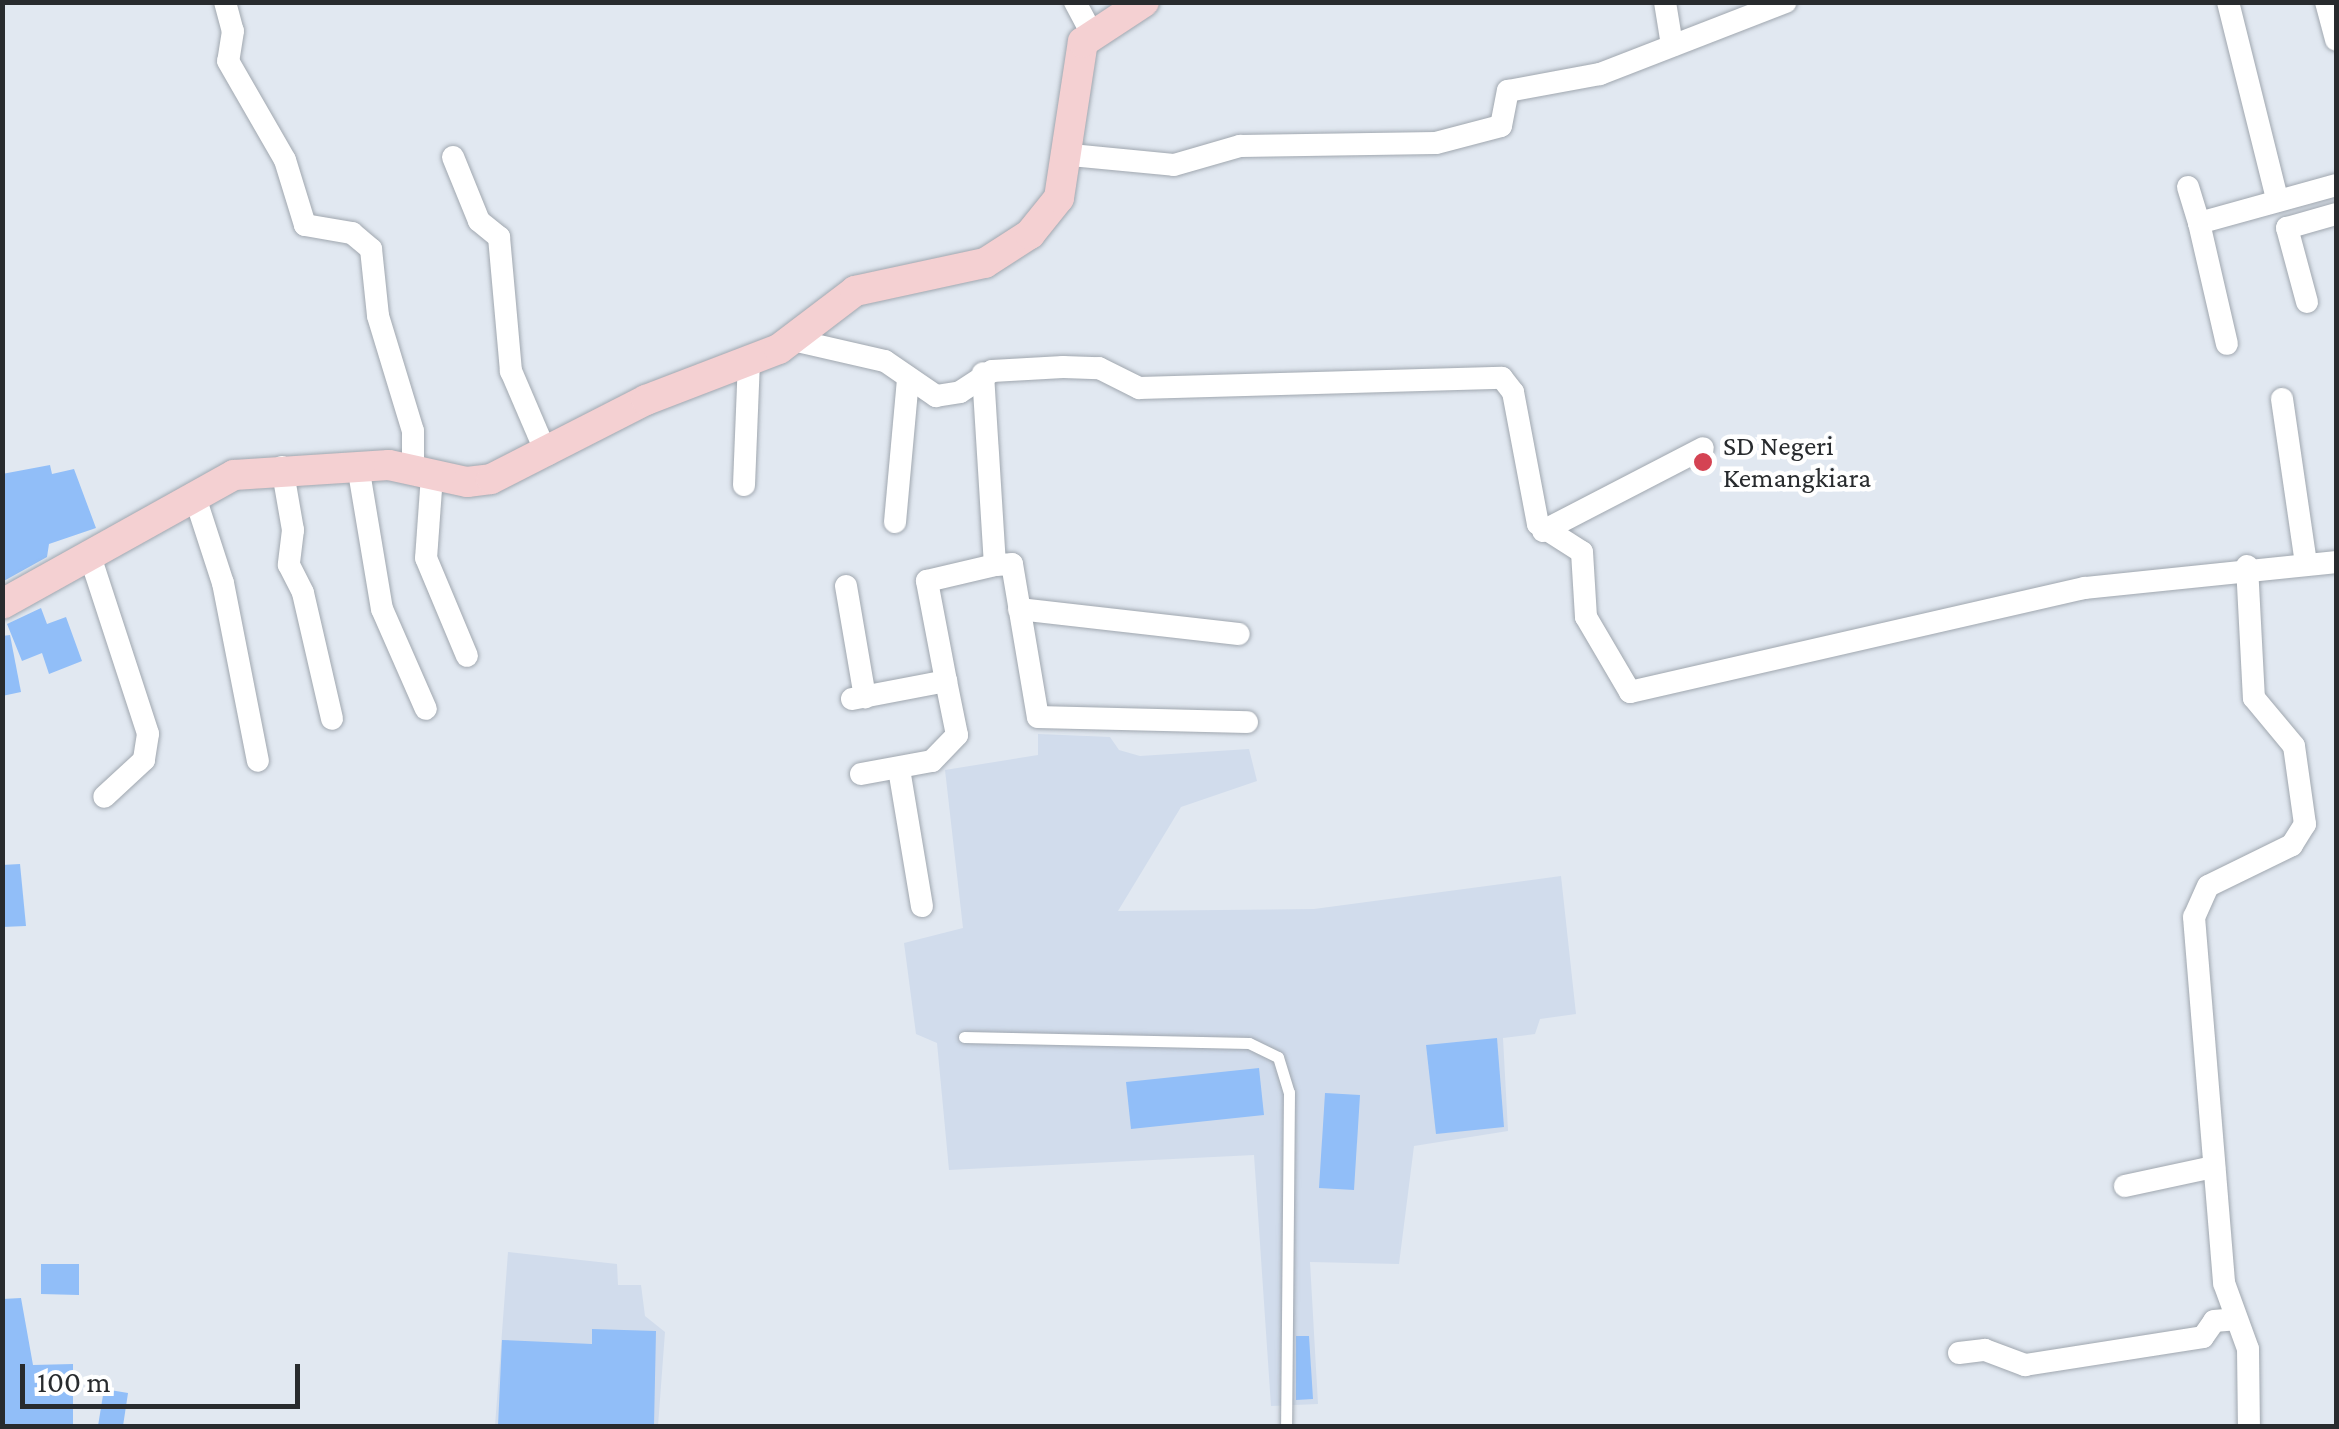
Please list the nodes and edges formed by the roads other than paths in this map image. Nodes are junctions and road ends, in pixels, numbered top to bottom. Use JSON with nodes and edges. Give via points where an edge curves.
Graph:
{"nodes":[{"id":1,"x":225,"y":2,"type":"edge"},
{"id":2,"x":1075,"y":2,"type":"edge"},
{"id":3,"x":1144,"y":2,"type":"edge"},
{"id":4,"x":1664,"y":2,"type":"edge"},
{"id":5,"x":1786,"y":2,"type":"edge"},
{"id":6,"x":2228,"y":2,"type":"edge"},
{"id":7,"x":2326,"y":2,"type":"edge"},
{"id":8,"x":1092,"y":32,"type":"junction"},
{"id":9,"x":2336,"y":40,"type":"edge"},
{"id":10,"x":1672,"y":45,"type":"junction"},
{"id":11,"x":1071,"y":156,"type":"junction"},
{"id":12,"x":453,"y":157,"type":"dead end"},
{"id":13,"x":2336,"y":185,"type":"edge"},
{"id":14,"x":2188,"y":187,"type":"dead end"},
{"id":15,"x":2277,"y":199,"type":"junction"},
{"id":16,"x":2336,"y":214,"type":"edge"},
{"id":17,"x":2199,"y":223,"type":"junction"},
{"id":18,"x":2307,"y":302,"type":"dead end"},
{"id":19,"x":793,"y":340,"type":"junction"},
{"id":20,"x":2227,"y":344,"type":"dead end"},
{"id":21,"x":750,"y":362,"type":"junction"},
{"id":22,"x":983,"y":373,"type":"junction"},
{"id":23,"x":908,"y":379,"type":"junction"},
{"id":24,"x":2282,"y":399,"type":"dead end"},
{"id":25,"x":1703,"y":448,"type":"dead end"},
{"id":26,"x":548,"y":454,"type":"junction"},
{"id":27,"x":358,"y":466,"type":"junction"},
{"id":28,"x":282,"y":467,"type":"junction"},
{"id":29,"x":423,"y":472,"type":"junction"},
{"id":30,"x":744,"y":486,"type":"dead end"},
{"id":31,"x":194,"y":494,"type":"junction"},
{"id":32,"x":895,"y":522,"type":"dead end"},
{"id":33,"x":1543,"y":531,"type":"junction"},
{"id":34,"x":88,"y":553,"type":"junction"},
{"id":35,"x":2336,"y":562,"type":"edge"},
{"id":36,"x":2306,"y":564,"type":"junction"},
{"id":37,"x":996,"y":565,"type":"junction"},
{"id":38,"x":2247,"y":566,"type":"junction"},
{"id":39,"x":846,"y":586,"type":"dead end"},
{"id":40,"x":2,"y":604,"type":"edge"},
{"id":41,"x":1020,"y":609,"type":"junction"},
{"id":42,"x":1238,"y":634,"type":"dead end"},
{"id":43,"x":466,"y":656,"type":"dead end"},
{"id":44,"x":946,"y":681,"type":"junction"},
{"id":45,"x":426,"y":709,"type":"dead end"},
{"id":46,"x":332,"y":719,"type":"dead end"},
{"id":47,"x":1248,"y":722,"type":"dead end"},
{"id":48,"x":258,"y":760,"type":"dead end"},
{"id":49,"x":899,"y":769,"type":"junction"},
{"id":50,"x":861,"y":774,"type":"dead end"},
{"id":51,"x":104,"y":797,"type":"dead end"},
{"id":52,"x":922,"y":906,"type":"dead end"},
{"id":53,"x":964,"y":1038,"type":"dead end"},
{"id":54,"x":2214,"y":1167,"type":"junction"},
{"id":55,"x":2125,"y":1186,"type":"dead end"},
{"id":56,"x":2234,"y":1319,"type":"junction"},
{"id":57,"x":1959,"y":1353,"type":"dead end"},
{"id":58,"x":1286,"y":1426,"type":"edge"},
{"id":59,"x":2250,"y":1426,"type":"edge"}],
"edges":[{"from":1,"to":29,"type":"street","via":[[232,31],[228,61],[285,160],[305,225],[352,233],[371,250],[378,316]]},
{"from":2,"to":8,"type":"street"},
{"from":3,"to":8,"type":"street"},
{"from":4,"to":10,"type":"street"},
{"from":5,"to":10,"type":"street"},
{"from":6,"to":15,"type":"street"},
{"from":7,"to":9,"type":"street"},
{"from":8,"to":11,"type":"street","via":[[1078,54]]},
{"from":10,"to":11,"type":"street","via":[[1600,74],[1508,91],[1500,126],[1436,142],[1240,146],[1174,165]]},
{"from":11,"to":19,"type":"street","via":[[1059,198],[1030,234],[970,269],[855,291]]},
{"from":12,"to":26,"type":"street","via":[[479,222],[500,237],[511,371]]},
{"from":13,"to":15,"type":"street"},
{"from":14,"to":17,"type":"street"},
{"from":15,"to":17,"type":"street"},
{"from":16,"to":18,"type":"street","via":[[2287,228]]},
{"from":17,"to":20,"type":"street"},
{"from":19,"to":21,"type":"street"},
{"from":19,"to":23,"type":"street","via":[[885,361]]},
{"from":21,"to":26,"type":"street","via":[[646,400]]},
{"from":21,"to":30,"type":"street"},
{"from":22,"to":23,"type":"street","via":[[946,396]]},
{"from":22,"to":33,"type":"street","via":[[1090,368],[1138,388],[1502,378],[1513,392]]},
{"from":22,"to":37,"type":"street"},
{"from":23,"to":32,"type":"street"},
{"from":24,"to":36,"type":"street"},
{"from":25,"to":33,"type":"street"},
{"from":26,"to":29,"type":"street","via":[[484,481]]},
{"from":27,"to":28,"type":"street"},
{"from":27,"to":29,"type":"street"},
{"from":27,"to":45,"type":"street","via":[[382,609]]},
{"from":28,"to":31,"type":"street"},
{"from":28,"to":46,"type":"street","via":[[293,530],[289,565],[304,594]]},
{"from":29,"to":43,"type":"street","via":[[426,558]]},
{"from":31,"to":34,"type":"street"},
{"from":31,"to":48,"type":"street","via":[[223,583]]},
{"from":33,"to":38,"type":"street","via":[[1582,552],[1586,617],[1630,692],[2040,598]]},
{"from":34,"to":40,"type":"street"},
{"from":34,"to":51,"type":"street","via":[[148,734],[144,760]]},
{"from":35,"to":36,"type":"street"},
{"from":36,"to":38,"type":"street"},
{"from":37,"to":41,"type":"street","via":[[1012,564]]},
{"from":37,"to":44,"type":"street","via":[[927,580]]},
{"from":38,"to":54,"type":"street","via":[[2254,698],[2292,740],[2305,824],[2292,845],[2230,870],[2196,904]]},
{"from":39,"to":44,"type":"street","via":[[858,698]]},
{"from":41,"to":42,"type":"street"},
{"from":41,"to":47,"type":"street","via":[[1038,717]]},
{"from":44,"to":49,"type":"street","via":[[957,735],[932,760]]},
{"from":49,"to":50,"type":"street"},
{"from":49,"to":52,"type":"street"},
{"from":53,"to":58,"type":"lane","via":[[1250,1042],[1278,1057],[1290,1092]]},
{"from":54,"to":55,"type":"street"},
{"from":54,"to":56,"type":"street"},
{"from":56,"to":57,"type":"street","via":[[2214,1321],[2203,1337],[2026,1365],[1985,1350]]},
{"from":56,"to":59,"type":"street","via":[[2249,1356]]}]}
